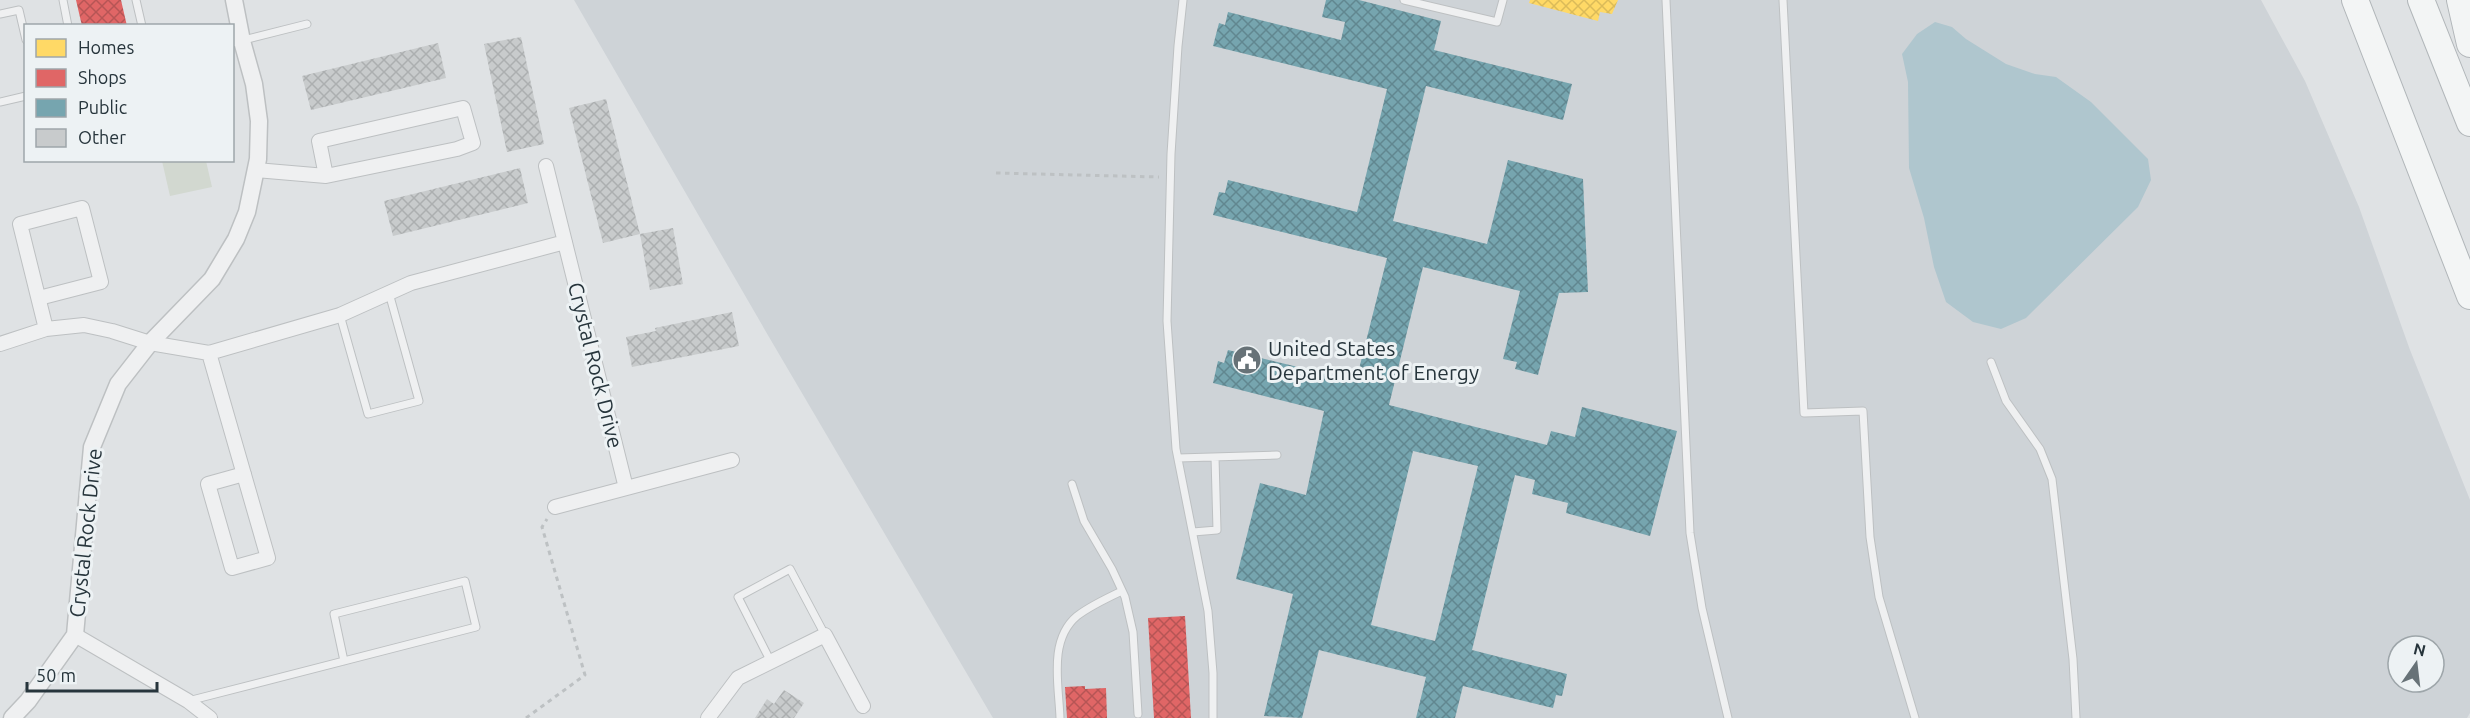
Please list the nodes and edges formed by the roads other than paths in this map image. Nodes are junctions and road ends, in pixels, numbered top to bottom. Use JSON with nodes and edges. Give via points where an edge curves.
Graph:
{"nodes":[{"id":1,"x":63,"y":0,"type":"edge"},
{"id":2,"x":136,"y":0,"type":"edge"},
{"id":3,"x":1183,"y":0,"type":"edge"},
{"id":4,"x":1404,"y":0,"type":"edge"},
{"id":5,"x":1503,"y":0,"type":"edge"},
{"id":6,"x":1666,"y":0,"type":"edge"},
{"id":7,"x":1783,"y":0,"type":"edge"},
{"id":8,"x":2339,"y":0,"type":"edge"},
{"id":9,"x":2355,"y":0,"type":"edge"},
{"id":10,"x":2421,"y":0,"type":"edge"},
{"id":11,"x":2460,"y":0,"type":"edge"},
{"id":12,"x":233,"y":4,"type":"edge"},
{"id":13,"x":0,"y":14,"type":"edge"},
{"id":14,"x":68,"y":24,"type":"edge"},
{"id":15,"x":142,"y":24,"type":"edge"},
{"id":16,"x":307,"y":24,"type":"dead end"},
{"id":17,"x":24,"y":31,"type":"edge"},
{"id":18,"x":237,"y":42,"type":"edge"},
{"id":19,"x":2470,"y":44,"type":"edge"},
{"id":20,"x":24,"y":96,"type":"edge"},
{"id":21,"x":0,"y":102,"type":"edge"},
{"id":22,"x":2470,"y":123,"type":"edge"},
{"id":23,"x":2409,"y":135,"type":"junction"},
{"id":24,"x":546,"y":166,"type":"dead end"},
{"id":25,"x":256,"y":170,"type":"junction"},
{"id":26,"x":326,"y":176,"type":"junction"},
{"id":27,"x":565,"y":242,"type":"junction"},
{"id":28,"x":389,"y":292,"type":"junction"},
{"id":29,"x":2470,"y":296,"type":"edge"},
{"id":30,"x":39,"y":298,"type":"junction"},
{"id":31,"x":340,"y":315,"type":"junction"},
{"id":32,"x":46,"y":329,"type":"junction"},
{"id":33,"x":150,"y":343,"type":"junction"},
{"id":34,"x":0,"y":344,"type":"edge"},
{"id":35,"x":209,"y":353,"type":"junction"},
{"id":36,"x":1990,"y":362,"type":"dead end"},
{"id":37,"x":1277,"y":455,"type":"dead end"},
{"id":38,"x":1215,"y":457,"type":"junction"},
{"id":39,"x":1178,"y":458,"type":"junction"},
{"id":40,"x":732,"y":460,"type":"dead end"},
{"id":41,"x":244,"y":474,"type":"junction"},
{"id":42,"x":1072,"y":484,"type":"dead end"},
{"id":43,"x":626,"y":488,"type":"junction"},
{"id":44,"x":555,"y":507,"type":"road end"},
{"id":45,"x":1193,"y":532,"type":"junction"},
{"id":46,"x":1122,"y":591,"type":"junction"},
{"id":47,"x":75,"y":634,"type":"junction"},
{"id":48,"x":825,"y":635,"type":"junction"},
{"id":49,"x":344,"y":661,"type":"junction"},
{"id":50,"x":771,"y":662,"type":"junction"},
{"id":51,"x":188,"y":701,"type":"junction"},
{"id":52,"x":863,"y":706,"type":"dead end"},
{"id":53,"x":1138,"y":714,"type":"dead end"},
{"id":54,"x":12,"y":718,"type":"edge"},
{"id":55,"x":210,"y":718,"type":"edge"},
{"id":56,"x":708,"y":718,"type":"edge"},
{"id":57,"x":1060,"y":718,"type":"edge"},
{"id":58,"x":1213,"y":718,"type":"edge"},
{"id":59,"x":1728,"y":718,"type":"edge"},
{"id":60,"x":1915,"y":718,"type":"edge"},
{"id":61,"x":2076,"y":718,"type":"edge"}],
"edges":[{"from":1,"to":14,"type":"lane"},
{"from":2,"to":15,"type":"lane"},
{"from":3,"to":39,"type":"lane","via":[[1173,100],[1167,321]]},
{"from":4,"to":5,"type":"lane","via":[[1497,22]]},
{"from":6,"to":59,"type":"lane","via":[[1690,533],[1702,608]]},
{"from":7,"to":60,"type":"lane","via":[[1804,413],[1863,411],[1870,537],[1879,597]]},
{"from":8,"to":23,"type":"highway"},
{"from":9,"to":23,"type":"highway"},
{"from":10,"to":22,"type":"highway"},
{"from":11,"to":19,"type":"highway"},
{"from":12,"to":18,"type":"street","name":"Crystal Rock Drive"},
{"from":13,"to":17,"type":"lane","via":[[19,10]]},
{"from":16,"to":18,"type":"lane"},
{"from":18,"to":25,"type":"street","name":"Crystal Rock Drive","via":[[254,84],[259,121]]},
{"from":20,"to":21,"type":"lane"},
{"from":23,"to":29,"type":"highway"},
{"from":24,"to":27,"type":"street","name":"Crystal Rock Drive"},
{"from":25,"to":26,"type":"street"},
{"from":25,"to":33,"type":"street","name":"Crystal Rock Drive","via":[[247,212],[212,279]]},
{"from":26,"to":26,"type":"street","via":[[473,143],[463,108],[319,141]]},
{"from":27,"to":28,"type":"street"},
{"from":27,"to":43,"type":"street","name":"Crystal Rock Drive"},
{"from":28,"to":31,"type":"street"},
{"from":28,"to":31,"type":"lane","via":[[419,400],[368,414]]},
{"from":30,"to":30,"type":"street","via":[[20,224],[82,208],[101,282]]},
{"from":30,"to":32,"type":"street"},
{"from":31,"to":35,"type":"street"},
{"from":32,"to":33,"type":"street","via":[[84,325]]},
{"from":32,"to":34,"type":"street"},
{"from":33,"to":35,"type":"street"},
{"from":33,"to":47,"type":"street","name":"Crystal Rock Drive","via":[[118,384],[92,447]]},
{"from":35,"to":41,"type":"street"},
{"from":36,"to":61,"type":"lane","via":[[2006,401],[2040,448],[2052,479]]},
{"from":37,"to":38,"type":"lane"},
{"from":38,"to":39,"type":"lane"},
{"from":38,"to":45,"type":"lane","via":[[1217,530]]},
{"from":39,"to":45,"type":"lane"},
{"from":40,"to":43,"type":"street"},
{"from":41,"to":41,"type":"street","via":[[268,558],[232,568],[208,484]]},
{"from":42,"to":46,"type":"lane","via":[[1084,521]]},
{"from":43,"to":44,"type":"street"},
{"from":45,"to":58,"type":"lane","via":[[1208,611]]},
{"from":46,"to":53,"type":"lane","via":[[1133,632]]},
{"from":46,"to":57,"type":"lane","via":[[1077,616],[1060,641]]},
{"from":47,"to":51,"type":"street"},
{"from":47,"to":54,"type":"street","name":"Crystal Rock Drive"},
{"from":48,"to":50,"type":"street"},
{"from":48,"to":50,"type":"lane","via":[[790,569],[738,597]]},
{"from":48,"to":52,"type":"street"},
{"from":49,"to":49,"type":"lane","via":[[476,627],[465,581],[334,614]]},
{"from":49,"to":51,"type":"lane"},
{"from":50,"to":56,"type":"street","via":[[738,678]]},
{"from":51,"to":55,"type":"street"}]}
